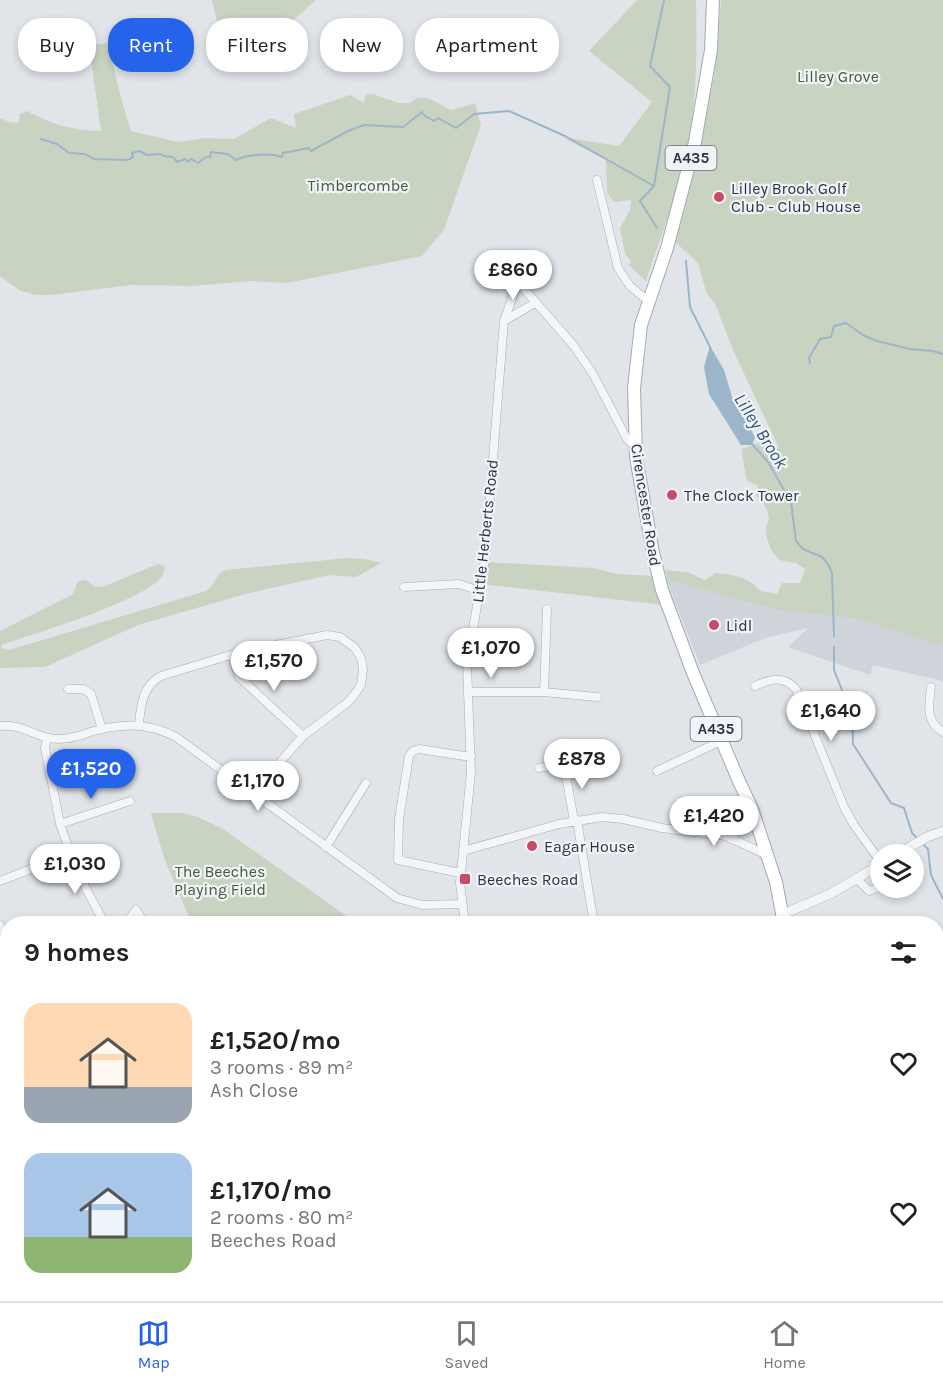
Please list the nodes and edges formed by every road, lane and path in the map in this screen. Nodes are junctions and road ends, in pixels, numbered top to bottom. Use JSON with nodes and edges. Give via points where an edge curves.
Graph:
{"nodes":[{"id":1,"x":714,"y":0,"type":"edge"},
{"id":2,"x":597,"y":180,"type":"dead end"},
{"id":3,"x":648,"y":301,"type":"junction"},
{"id":4,"x":535,"y":303,"type":"junction"},
{"id":5,"x":504,"y":321,"type":"junction"},
{"id":6,"x":635,"y":443,"type":"junction"},
{"id":7,"x":404,"y":587,"type":"dead end"},
{"id":8,"x":480,"y":591,"type":"junction"},
{"id":9,"x":547,"y":609,"type":"dead end"},
{"id":10,"x":232,"y":655,"type":"junction"},
{"id":11,"x":755,"y":686,"type":"dead end"},
{"id":12,"x":931,"y":687,"type":"dead end"},
{"id":13,"x":68,"y":689,"type":"dead end"},
{"id":14,"x":469,"y":692,"type":"junction"},
{"id":15,"x":544,"y":692,"type":"junction"},
{"id":16,"x":597,"y":697,"type":"dead end"},
{"id":17,"x":139,"y":724,"type":"junction"},
{"id":18,"x":0,"y":726,"type":"edge"},
{"id":19,"x":102,"y":729,"type":"junction"},
{"id":20,"x":943,"y":732,"type":"edge"},
{"id":21,"x":303,"y":736,"type":"junction"},
{"id":22,"x":47,"y":738,"type":"junction"},
{"id":23,"x":721,"y":741,"type":"junction"},
{"id":24,"x":471,"y":757,"type":"junction"},
{"id":25,"x":587,"y":760,"type":"dead end"},
{"id":26,"x":564,"y":764,"type":"junction"},
{"id":27,"x":539,"y":768,"type":"dead end"},
{"id":28,"x":657,"y":771,"type":"dead end"},
{"id":29,"x":366,"y":783,"type":"dead end"},
{"id":30,"x":253,"y":793,"type":"junction"},
{"id":31,"x":130,"y":801,"type":"dead end"},
{"id":32,"x":752,"y":809,"type":"junction"},
{"id":33,"x":575,"y":820,"type":"junction"},
{"id":34,"x":60,"y":824,"type":"junction"},
{"id":35,"x":943,"y":831,"type":"edge"},
{"id":36,"x":731,"y":839,"type":"junction"},
{"id":37,"x":915,"y":844,"type":"edge"},
{"id":38,"x":326,"y":847,"type":"junction"},
{"id":39,"x":870,"y":848,"type":"edge"},
{"id":40,"x":463,"y":851,"type":"junction"},
{"id":41,"x":70,"y":854,"type":"junction"},
{"id":42,"x":769,"y":856,"type":"junction"},
{"id":43,"x":870,"y":870,"type":"edge"},
{"id":44,"x":460,"y":873,"type":"junction"},
{"id":45,"x":857,"y":879,"type":"junction"},
{"id":46,"x":0,"y":881,"type":"edge"},
{"id":47,"x":870,"y":891,"type":"edge"},
{"id":48,"x":461,"y":904,"type":"junction"},
{"id":49,"x":101,"y":916,"type":"edge"},
{"id":50,"x":463,"y":916,"type":"edge"},
{"id":51,"x":593,"y":916,"type":"edge"},
{"id":52,"x":782,"y":916,"type":"edge"},
{"id":53,"x":789,"y":916,"type":"edge"}],
"edges":[{"from":1,"to":3,"type":"main road","name":"Cirencester Road","number":"A435","via":[[711,50],[697,134],[667,248]]},
{"from":2,"to":3,"type":"street","via":[[618,268],[630,286]]},
{"from":3,"to":6,"type":"main road","name":"Cirencester Road","number":"A435","via":[[636,365]]},
{"from":4,"to":5,"type":"street"},
{"from":4,"to":5,"type":"street","name":"Little Herberts Road","via":[[518,282]]},
{"from":4,"to":6,"type":"street","via":[[573,345],[627,439]]},
{"from":5,"to":8,"type":"street","name":"Little Herberts Road"},
{"from":6,"to":23,"type":"main road","name":"Cirencester Road","number":"A435","via":[[658,579]]},
{"from":7,"to":8,"type":"street","via":[[459,584]]},
{"from":8,"to":14,"type":"street","name":"Little Herberts Road","via":[[467,664]]},
{"from":9,"to":15,"type":"street"},
{"from":10,"to":17,"type":"street","via":[[156,679],[143,696]]},
{"from":10,"to":21,"type":"street","via":[[239,677]]},
{"from":10,"to":21,"type":"street","via":[[330,635],[355,648],[363,669],[358,690],[347,704]]},
{"from":11,"to":39,"type":"street","via":[[779,679],[796,690],[844,807]]},
{"from":12,"to":20,"type":"street","via":[[929,716]]},
{"from":13,"to":19,"type":"street","via":[[91,694]]},
{"from":14,"to":15,"type":"street"},
{"from":14,"to":24,"type":"street","name":"Little Herberts Road"},
{"from":15,"to":16,"type":"street"},
{"from":17,"to":19,"type":"street"},
{"from":17,"to":30,"type":"street","via":[[176,737]]},
{"from":18,"to":22,"type":"street","via":[[18,726]]},
{"from":19,"to":22,"type":"street","via":[[71,738]]},
{"from":21,"to":30,"type":"street"},
{"from":22,"to":34,"type":"street","via":[[45,748]]},
{"from":23,"to":28,"type":"street"},
{"from":23,"to":32,"type":"main road","name":"Cirencester Road","number":"A435"},
{"from":24,"to":40,"type":"street","name":"Little Herberts Road"},
{"from":24,"to":44,"type":"street","via":[[413,751],[399,819],[398,860]]},
{"from":25,"to":26,"type":"street"},
{"from":26,"to":27,"type":"street"},
{"from":26,"to":33,"type":"street"},
{"from":29,"to":38,"type":"street"},
{"from":30,"to":38,"type":"street"},
{"from":31,"to":34,"type":"street"},
{"from":32,"to":36,"type":"street"},
{"from":32,"to":42,"type":"main road","name":"Cirencester Road","number":"A435"},
{"from":33,"to":36,"type":"street","via":[[612,818]]},
{"from":33,"to":40,"type":"street"},
{"from":33,"to":51,"type":"street"},
{"from":34,"to":41,"type":"street"},
{"from":35,"to":37,"type":"street"},
{"from":36,"to":42,"type":"street"},
{"from":38,"to":48,"type":"street","via":[[403,901],[422,905]]},
{"from":40,"to":44,"type":"street","name":"Little Herberts Road"},
{"from":41,"to":46,"type":"street"},
{"from":41,"to":49,"type":"street"},
{"from":42,"to":52,"type":"main road","name":"Cirencester Road","number":"A435"},
{"from":43,"to":45,"type":"street"},
{"from":44,"to":48,"type":"street","name":"Little Herberts Road"},
{"from":45,"to":47,"type":"street"},
{"from":45,"to":53,"type":"street"},
{"from":48,"to":50,"type":"street","name":"Little Herberts Road"}]}
